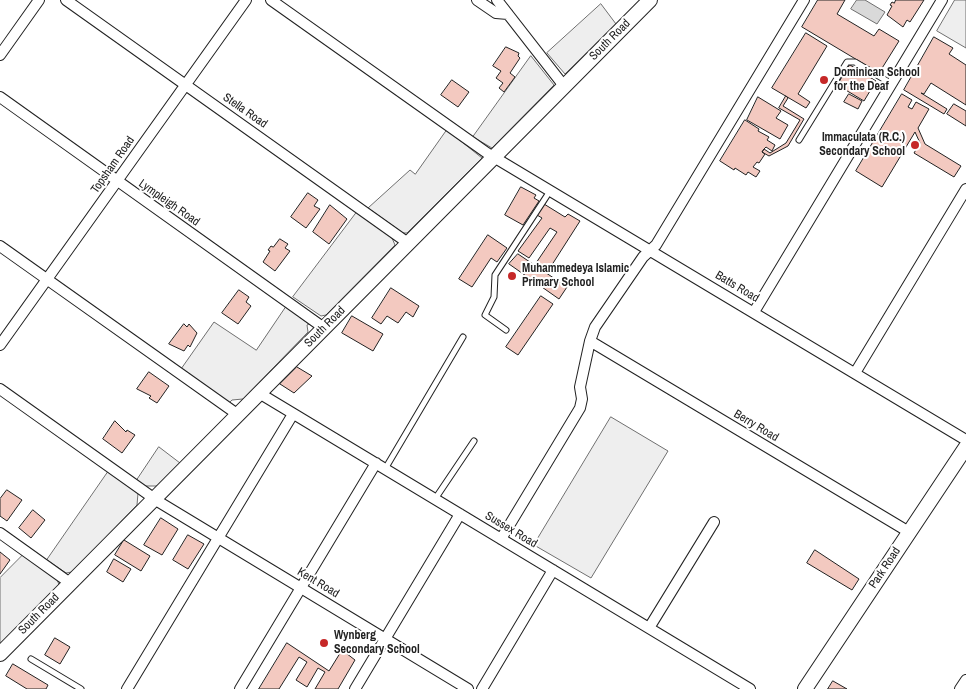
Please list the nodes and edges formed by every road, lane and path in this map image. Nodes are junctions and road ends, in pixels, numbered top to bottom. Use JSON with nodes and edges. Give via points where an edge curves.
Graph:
{"nodes":[{"id":1,"x":39,"y":0,"type":"edge"},
{"id":2,"x":66,"y":0,"type":"edge"},
{"id":3,"x":246,"y":0,"type":"edge"},
{"id":4,"x":271,"y":0,"type":"edge"},
{"id":5,"x":477,"y":0,"type":"edge"},
{"id":6,"x":497,"y":0,"type":"edge"},
{"id":7,"x":650,"y":0,"type":"edge"},
{"id":8,"x":804,"y":0,"type":"edge"},
{"id":9,"x":942,"y":0,"type":"edge"},
{"id":10,"x":508,"y":14,"type":"junction"},
{"id":11,"x":0,"y":55,"type":"edge"},
{"id":12,"x":892,"y":84,"type":"junction"},
{"id":13,"x":186,"y":85,"type":"junction"},
{"id":14,"x":564,"y":86,"type":"junction"},
{"id":15,"x":0,"y":98,"type":"edge"},
{"id":16,"x":799,"y":140,"type":"dead end"},
{"id":17,"x":494,"y":156,"type":"junction"},
{"id":18,"x":117,"y":181,"type":"junction"},
{"id":19,"x":966,"y":189,"type":"edge"},
{"id":20,"x":550,"y":190,"type":"junction"},
{"id":21,"x":408,"y":243,"type":"junction"},
{"id":22,"x":0,"y":246,"type":"edge"},
{"id":23,"x":650,"y":250,"type":"junction"},
{"id":24,"x":47,"y":280,"type":"junction"},
{"id":25,"x":754,"y":312,"type":"junction"},
{"id":26,"x":324,"y":328,"type":"junction"},
{"id":27,"x":506,"y":330,"type":"dead end"},
{"id":28,"x":463,"y":337,"type":"dead end"},
{"id":29,"x":590,"y":341,"type":"junction"},
{"id":30,"x":0,"y":345,"type":"edge"},
{"id":31,"x":855,"y":373,"type":"junction"},
{"id":32,"x":0,"y":389,"type":"edge"},
{"id":33,"x":259,"y":393,"type":"junction"},
{"id":34,"x":237,"y":414,"type":"junction"},
{"id":35,"x":293,"y":414,"type":"junction"},
{"id":36,"x":966,"y":440,"type":"edge"},
{"id":37,"x":474,"y":441,"type":"dead end"},
{"id":38,"x":966,"y":447,"type":"edge"},
{"id":39,"x":380,"y":466,"type":"junction"},
{"id":40,"x":154,"y":499,"type":"junction"},
{"id":41,"x":435,"y":499,"type":"junction"},
{"id":42,"x":460,"y":514,"type":"junction"},
{"id":43,"x":714,"y":522,"type":"dead end"},
{"id":44,"x":909,"y":532,"type":"junction"},
{"id":45,"x":0,"y":533,"type":"edge"},
{"id":46,"x":218,"y":538,"type":"junction"},
{"id":47,"x":501,"y":539,"type":"junction"},
{"id":48,"x":553,"y":570,"type":"junction"},
{"id":49,"x":70,"y":583,"type":"junction"},
{"id":50,"x":301,"y":588,"type":"junction"},
{"id":51,"x":649,"y":628,"type":"junction"},
{"id":52,"x":385,"y":638,"type":"junction"},
{"id":53,"x":0,"y":654,"type":"edge"},
{"id":54,"x":31,"y":658,"type":"dead end"},
{"id":55,"x":966,"y":680,"type":"edge"},
{"id":56,"x":81,"y":689,"type":"edge"},
{"id":57,"x":127,"y":689,"type":"edge"},
{"id":58,"x":240,"y":689,"type":"edge"},
{"id":59,"x":355,"y":689,"type":"edge"},
{"id":60,"x":468,"y":689,"type":"edge"},
{"id":61,"x":482,"y":689,"type":"edge"},
{"id":62,"x":750,"y":689,"type":"edge"},
{"id":63,"x":805,"y":689,"type":"edge"},
{"id":64,"x":960,"y":689,"type":"edge"}],
"edges":[{"from":1,"to":11,"type":"street"},
{"from":2,"to":13,"type":"street","name":"Stella Road"},
{"from":3,"to":13,"type":"street","name":"Topsham Road"},
{"from":4,"to":17,"type":"street","name":"Batts Road"},
{"from":5,"to":10,"type":"street","via":[[496,13]]},
{"from":6,"to":10,"type":"street"},
{"from":7,"to":14,"type":"street","name":"South Road"},
{"from":8,"to":23,"type":"street"},
{"from":9,"to":12,"type":"street"},
{"from":10,"to":14,"type":"street"},
{"from":12,"to":16,"type":"lane","via":[[855,62],[847,62]]},
{"from":12,"to":25,"type":"street"},
{"from":13,"to":18,"type":"street","name":"Topsham Road"},
{"from":13,"to":21,"type":"street","name":"Stella Road"},
{"from":14,"to":17,"type":"street","name":"South Road"},
{"from":15,"to":18,"type":"street","name":"Lympleigh Road"},
{"from":17,"to":20,"type":"street","name":"Batts Road"},
{"from":17,"to":21,"type":"street","name":"South Road"},
{"from":18,"to":24,"type":"street","name":"Topsham Road"},
{"from":18,"to":26,"type":"street","name":"Lympleigh Road"},
{"from":19,"to":31,"type":"street"},
{"from":20,"to":23,"type":"street","name":"Batts Road"},
{"from":20,"to":27,"type":"lane","via":[[495,275],[494,297],[485,314]]},
{"from":21,"to":26,"type":"street","name":"South Road"},
{"from":22,"to":24,"type":"street"},
{"from":23,"to":25,"type":"street","name":"Batts Road"},
{"from":23,"to":29,"type":"street","via":[[604,313]]},
{"from":24,"to":30,"type":"street","name":"Topsham Road"},
{"from":24,"to":34,"type":"street"},
{"from":25,"to":31,"type":"street","name":"Batts Road"},
{"from":26,"to":33,"type":"street","name":"South Road"},
{"from":28,"to":39,"type":"lane"},
{"from":29,"to":44,"type":"street","name":"Berry Road"},
{"from":29,"to":47,"type":"street","via":[[580,387],[580,408]]},
{"from":31,"to":36,"type":"street","name":"Batts Road"},
{"from":32,"to":40,"type":"street","name":"Kent Road"},
{"from":33,"to":34,"type":"street","name":"South Road"},
{"from":33,"to":35,"type":"street","name":"Sussex Road"},
{"from":34,"to":40,"type":"street","name":"South Road"},
{"from":35,"to":39,"type":"street","name":"Sussex Road"},
{"from":35,"to":46,"type":"street"},
{"from":37,"to":41,"type":"lane"},
{"from":38,"to":44,"type":"street","name":"Park Road"},
{"from":39,"to":41,"type":"street","name":"Sussex Road"},
{"from":39,"to":50,"type":"street"},
{"from":40,"to":46,"type":"street","name":"Kent Road"},
{"from":40,"to":49,"type":"street","name":"South Road"},
{"from":41,"to":42,"type":"street","name":"Sussex Road"},
{"from":42,"to":47,"type":"street","name":"Sussex Road"},
{"from":42,"to":52,"type":"street"},
{"from":43,"to":51,"type":"street"},
{"from":44,"to":63,"type":"street","name":"Park Road"},
{"from":45,"to":49,"type":"street"},
{"from":46,"to":50,"type":"street","name":"Kent Road"},
{"from":46,"to":57,"type":"street"},
{"from":47,"to":48,"type":"street","name":"Sussex Road"},
{"from":48,"to":51,"type":"street","name":"Sussex Road"},
{"from":48,"to":61,"type":"street"},
{"from":49,"to":53,"type":"street","name":"South Road"},
{"from":50,"to":52,"type":"street","name":"Kent Road"},
{"from":50,"to":58,"type":"street"},
{"from":51,"to":62,"type":"street","name":"Sussex Road"},
{"from":52,"to":59,"type":"street"},
{"from":52,"to":60,"type":"street","name":"Kent Road"},
{"from":54,"to":56,"type":"lane"},
{"from":55,"to":64,"type":"street"}]}
